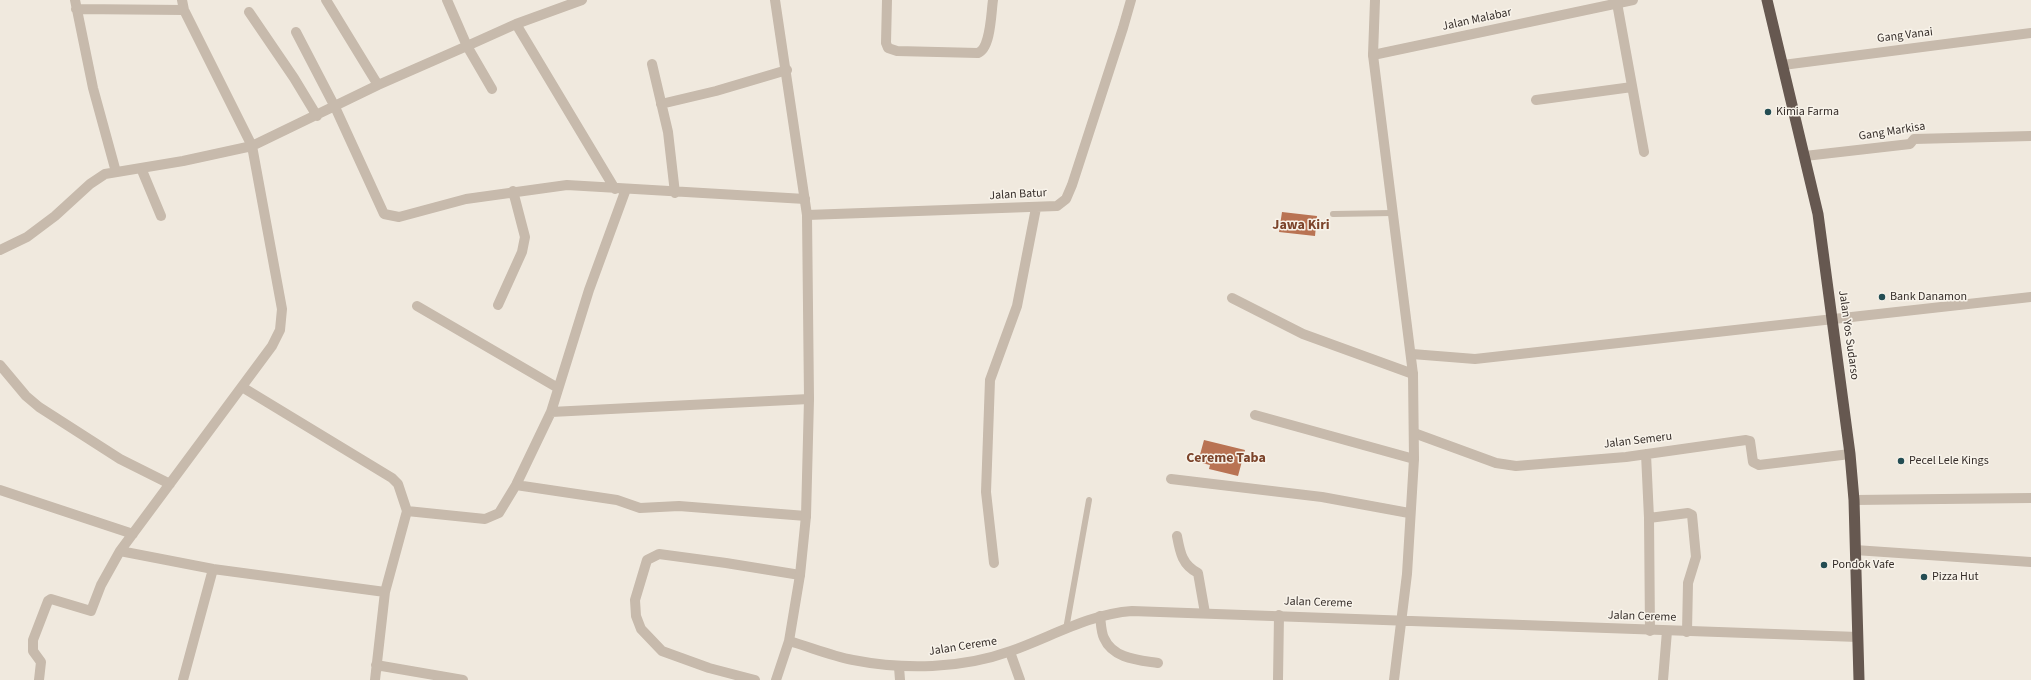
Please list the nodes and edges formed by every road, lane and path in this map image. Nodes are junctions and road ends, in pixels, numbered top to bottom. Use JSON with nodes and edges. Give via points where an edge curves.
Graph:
{"nodes":[{"id":1,"x":182,"y":0,"type":"edge"},
{"id":2,"x":326,"y":0,"type":"edge"},
{"id":3,"x":447,"y":0,"type":"edge"},
{"id":4,"x":582,"y":0,"type":"edge"},
{"id":5,"x":775,"y":0,"type":"edge"},
{"id":6,"x":887,"y":0,"type":"edge"},
{"id":7,"x":993,"y":0,"type":"edge"},
{"id":8,"x":1131,"y":0,"type":"edge"},
{"id":9,"x":1375,"y":0,"type":"edge"},
{"id":10,"x":1633,"y":0,"type":"edge"},
{"id":11,"x":1768,"y":0,"type":"edge"},
{"id":12,"x":1617,"y":3,"type":"junction"},
{"id":13,"x":76,"y":4,"type":"edge"},
{"id":14,"x":184,"y":10,"type":"junction"},
{"id":15,"x":249,"y":12,"type":"dead end"},
{"id":16,"x":516,"y":24,"type":"junction"},
{"id":17,"x":296,"y":32,"type":"dead end"},
{"id":18,"x":2031,"y":33,"type":"edge"},
{"id":19,"x":467,"y":46,"type":"junction"},
{"id":20,"x":1373,"y":55,"type":"junction"},
{"id":21,"x":652,"y":64,"type":"dead end"},
{"id":22,"x":1783,"y":65,"type":"junction"},
{"id":23,"x":786,"y":70,"type":"junction"},
{"id":24,"x":378,"y":85,"type":"junction"},
{"id":25,"x":1632,"y":87,"type":"junction"},
{"id":26,"x":492,"y":89,"type":"dead end"},
{"id":27,"x":1536,"y":100,"type":"dead end"},
{"id":28,"x":661,"y":104,"type":"junction"},
{"id":29,"x":336,"y":107,"type":"junction"},
{"id":30,"x":317,"y":116,"type":"junction"},
{"id":31,"x":2031,"y":136,"type":"edge"},
{"id":32,"x":252,"y":146,"type":"junction"},
{"id":33,"x":1644,"y":152,"type":"dead end"},
{"id":34,"x":1805,"y":156,"type":"junction"},
{"id":35,"x":142,"y":168,"type":"junction"},
{"id":36,"x":116,"y":172,"type":"junction"},
{"id":37,"x":615,"y":189,"type":"junction"},
{"id":38,"x":626,"y":189,"type":"junction"},
{"id":39,"x":513,"y":192,"type":"junction"},
{"id":40,"x":675,"y":193,"type":"junction"},
{"id":41,"x":805,"y":199,"type":"junction"},
{"id":42,"x":1036,"y":208,"type":"junction"},
{"id":43,"x":1393,"y":213,"type":"junction"},
{"id":44,"x":1333,"y":214,"type":"dead end"},
{"id":45,"x":807,"y":215,"type":"junction"},
{"id":46,"x":161,"y":216,"type":"dead end"},
{"id":47,"x":0,"y":250,"type":"edge"},
{"id":48,"x":2031,"y":297,"type":"edge"},
{"id":49,"x":1232,"y":298,"type":"dead end"},
{"id":50,"x":498,"y":305,"type":"dead end"},
{"id":51,"x":417,"y":306,"type":"dead end"},
{"id":52,"x":1832,"y":320,"type":"junction"},
{"id":53,"x":1412,"y":354,"type":"junction"},
{"id":54,"x":0,"y":365,"type":"edge"},
{"id":55,"x":1413,"y":374,"type":"junction"},
{"id":56,"x":242,"y":387,"type":"junction"},
{"id":57,"x":558,"y":388,"type":"junction"},
{"id":58,"x":809,"y":399,"type":"junction"},
{"id":59,"x":551,"y":412,"type":"junction"},
{"id":60,"x":1255,"y":415,"type":"dead end"},
{"id":61,"x":1414,"y":433,"type":"junction"},
{"id":62,"x":1646,"y":454,"type":"junction"},
{"id":63,"x":1850,"y":454,"type":"junction"},
{"id":64,"x":1414,"y":459,"type":"junction"},
{"id":65,"x":1171,"y":479,"type":"dead end"},
{"id":66,"x":170,"y":484,"type":"junction"},
{"id":67,"x":516,"y":485,"type":"junction"},
{"id":68,"x":0,"y":490,"type":"edge"},
{"id":69,"x":2031,"y":498,"type":"edge"},
{"id":70,"x":1089,"y":500,"type":"dead end"},
{"id":71,"x":1854,"y":500,"type":"junction"},
{"id":72,"x":407,"y":511,"type":"junction"},
{"id":73,"x":1409,"y":513,"type":"junction"},
{"id":74,"x":806,"y":516,"type":"junction"},
{"id":75,"x":1649,"y":518,"type":"junction"},
{"id":76,"x":134,"y":534,"type":"junction"},
{"id":77,"x":1177,"y":536,"type":"dead end"},
{"id":78,"x":1855,"y":550,"type":"junction"},
{"id":79,"x":120,"y":551,"type":"junction"},
{"id":80,"x":2031,"y":562,"type":"edge"},
{"id":81,"x":994,"y":563,"type":"dead end"},
{"id":82,"x":213,"y":569,"type":"junction"},
{"id":83,"x":800,"y":576,"type":"junction"},
{"id":84,"x":385,"y":592,"type":"junction"},
{"id":85,"x":1204,"y":613,"type":"junction"},
{"id":86,"x":1279,"y":615,"type":"junction"},
{"id":87,"x":1100,"y":616,"type":"junction"},
{"id":88,"x":1401,"y":619,"type":"junction"},
{"id":89,"x":1066,"y":629,"type":"junction"},
{"id":90,"x":1650,"y":631,"type":"junction"},
{"id":91,"x":1668,"y":632,"type":"junction"},
{"id":92,"x":1686,"y":632,"type":"junction"},
{"id":93,"x":1858,"y":637,"type":"junction"},
{"id":94,"x":789,"y":641,"type":"junction"},
{"id":95,"x":1010,"y":652,"type":"junction"},
{"id":96,"x":1158,"y":663,"type":"dead end"},
{"id":97,"x":376,"y":664,"type":"junction"},
{"id":98,"x":899,"y":667,"type":"junction"},
{"id":99,"x":39,"y":680,"type":"edge"},
{"id":100,"x":183,"y":680,"type":"edge"},
{"id":101,"x":375,"y":680,"type":"edge"},
{"id":102,"x":463,"y":680,"type":"edge"},
{"id":103,"x":754,"y":680,"type":"edge"},
{"id":104,"x":776,"y":680,"type":"edge"},
{"id":105,"x":900,"y":680,"type":"edge"},
{"id":106,"x":1020,"y":680,"type":"edge"},
{"id":107,"x":1278,"y":680,"type":"edge"},
{"id":108,"x":1394,"y":680,"type":"edge"},
{"id":109,"x":1663,"y":680,"type":"edge"},
{"id":110,"x":1859,"y":680,"type":"edge"}],
"edges":[{"from":1,"to":14,"type":"street"},
{"from":2,"to":24,"type":"street"},
{"from":3,"to":19,"type":"street"},
{"from":4,"to":16,"type":"street"},
{"from":5,"to":23,"type":"street"},
{"from":6,"to":7,"type":"street","via":[[888,48],[897,51],[978,53],[985,48],[988,40]]},
{"from":8,"to":42,"type":"street","name":"Jalan Batur","via":[[1066,199],[1056,206]]},
{"from":9,"to":20,"type":"street"},
{"from":10,"to":12,"type":"street","name":"Jalan Malabar"},
{"from":11,"to":22,"type":"highway","name":"Jalan Yos Sudarso"},
{"from":12,"to":20,"type":"street","name":"Jalan Malabar"},
{"from":12,"to":25,"type":"street"},
{"from":13,"to":14,"type":"street"},
{"from":13,"to":36,"type":"street","via":[[93,88]]},
{"from":14,"to":32,"type":"street"},
{"from":15,"to":30,"type":"street"},
{"from":16,"to":19,"type":"street"},
{"from":16,"to":37,"type":"street"},
{"from":17,"to":29,"type":"street"},
{"from":18,"to":22,"type":"street","name":"Gang Vanai"},
{"from":19,"to":24,"type":"street"},
{"from":19,"to":26,"type":"street"},
{"from":20,"to":43,"type":"street"},
{"from":21,"to":28,"type":"street"},
{"from":22,"to":34,"type":"highway","name":"Jalan Yos Sudarso"},
{"from":23,"to":28,"type":"street"},
{"from":23,"to":41,"type":"street"},
{"from":24,"to":29,"type":"street"},
{"from":25,"to":27,"type":"street"},
{"from":25,"to":33,"type":"street"},
{"from":28,"to":40,"type":"street","via":[[668,132]]},
{"from":29,"to":30,"type":"street"},
{"from":29,"to":39,"type":"street","via":[[384,214],[399,217],[466,199]]},
{"from":30,"to":32,"type":"street"},
{"from":31,"to":34,"type":"street","name":"Gang Markisa","via":[[1914,139],[1910,144]]},
{"from":32,"to":35,"type":"street"},
{"from":32,"to":56,"type":"street","via":[[282,309],[282,321],[272,346]]},
{"from":34,"to":52,"type":"highway","name":"Jalan Yos Sudarso","via":[[1818,214]]},
{"from":35,"to":36,"type":"street"},
{"from":35,"to":46,"type":"street"},
{"from":36,"to":47,"type":"street","via":[[104,174],[27,237]]},
{"from":37,"to":38,"type":"street"},
{"from":37,"to":39,"type":"street","via":[[567,185]]},
{"from":38,"to":40,"type":"street"},
{"from":38,"to":57,"type":"street","via":[[589,290]]},
{"from":39,"to":50,"type":"street","via":[[525,237],[522,252]]},
{"from":40,"to":41,"type":"street"},
{"from":41,"to":45,"type":"street"},
{"from":42,"to":45,"type":"street","name":"Jalan Batur"},
{"from":42,"to":81,"type":"street","via":[[1016,306],[990,380],[986,492]]},
{"from":43,"to":44,"type":"lane"},
{"from":43,"to":53,"type":"street"},
{"from":45,"to":58,"type":"street"},
{"from":48,"to":52,"type":"street"},
{"from":49,"to":55,"type":"street","via":[[1312,338]]},
{"from":51,"to":57,"type":"street"},
{"from":52,"to":53,"type":"street","via":[[1475,359]]},
{"from":52,"to":63,"type":"highway","name":"Jalan Yos Sudarso"},
{"from":53,"to":55,"type":"street"},
{"from":54,"to":66,"type":"street","via":[[22,392],[39,407],[120,459]]},
{"from":55,"to":61,"type":"street"},
{"from":56,"to":66,"type":"street"},
{"from":56,"to":72,"type":"street","via":[[392,478],[398,484]]},
{"from":57,"to":59,"type":"street"},
{"from":58,"to":59,"type":"street"},
{"from":58,"to":74,"type":"street"},
{"from":59,"to":67,"type":"street"},
{"from":60,"to":64,"type":"street"},
{"from":61,"to":62,"type":"street","name":"Jalan Semeru","via":[[1506,466]]},
{"from":61,"to":64,"type":"street"},
{"from":62,"to":63,"type":"street","name":"Jalan Semeru","via":[[1746,440],[1750,441],[1753,462],[1758,465]]},
{"from":62,"to":75,"type":"street"},
{"from":63,"to":71,"type":"highway","name":"Jalan Yos Sudarso"},
{"from":64,"to":73,"type":"street"},
{"from":65,"to":73,"type":"street","via":[[1322,497]]},
{"from":66,"to":76,"type":"street"},
{"from":67,"to":72,"type":"street","via":[[499,513],[485,519]]},
{"from":67,"to":74,"type":"street","via":[[617,500],[640,508],[679,506]]},
{"from":68,"to":76,"type":"street"},
{"from":69,"to":71,"type":"street"},
{"from":70,"to":89,"type":"lane"},
{"from":71,"to":78,"type":"highway","name":"Jalan Yos Sudarso"},
{"from":72,"to":84,"type":"street"},
{"from":73,"to":88,"type":"street","via":[[1407,574]]},
{"from":74,"to":83,"type":"street"},
{"from":75,"to":90,"type":"street"},
{"from":75,"to":92,"type":"street","via":[[1692,515],[1696,557],[1688,583]]},
{"from":76,"to":79,"type":"street"},
{"from":77,"to":85,"type":"street","via":[[1181,557],[1198,573]]},
{"from":78,"to":80,"type":"street"},
{"from":78,"to":93,"type":"highway","name":"Jalan Yos Sudarso"},
{"from":79,"to":82,"type":"street"},
{"from":79,"to":99,"type":"street","via":[[101,585],[92,611],[51,599],[48,601],[33,640],[33,651],[41,662]]},
{"from":82,"to":84,"type":"street"},
{"from":82,"to":100,"type":"street"},
{"from":83,"to":94,"type":"street"},
{"from":83,"to":103,"type":"street","via":[[658,554],[647,560],[635,600],[636,616],[642,629],[662,651],[709,668]]},
{"from":84,"to":97,"type":"street"},
{"from":85,"to":86,"type":"street","name":"Jalan Cereme"},
{"from":85,"to":87,"type":"street","name":"Jalan Cereme","via":[[1132,611]]},
{"from":86,"to":88,"type":"street","name":"Jalan Cereme"},
{"from":86,"to":107,"type":"street"},
{"from":87,"to":89,"type":"street","name":"Jalan Cereme"},
{"from":87,"to":96,"type":"street","via":[[1104,638],[1115,651],[1126,657]]},
{"from":88,"to":90,"type":"street","name":"Jalan Cereme"},
{"from":88,"to":108,"type":"street"},
{"from":89,"to":95,"type":"street","name":"Jalan Cereme"},
{"from":90,"to":91,"type":"street","name":"Jalan Cereme"},
{"from":91,"to":92,"type":"street","name":"Jalan Cereme"},
{"from":91,"to":109,"type":"street"},
{"from":92,"to":93,"type":"street","name":"Jalan Cereme"},
{"from":93,"to":110,"type":"highway","name":"Jalan Yos Sudarso"},
{"from":94,"to":98,"type":"street","name":"Jalan Cereme","via":[[851,660]]},
{"from":94,"to":104,"type":"street"},
{"from":95,"to":98,"type":"street","name":"Jalan Cereme","via":[[949,665]]},
{"from":95,"to":106,"type":"street"},
{"from":97,"to":101,"type":"street"},
{"from":97,"to":102,"type":"street"},
{"from":98,"to":105,"type":"street"}]}
